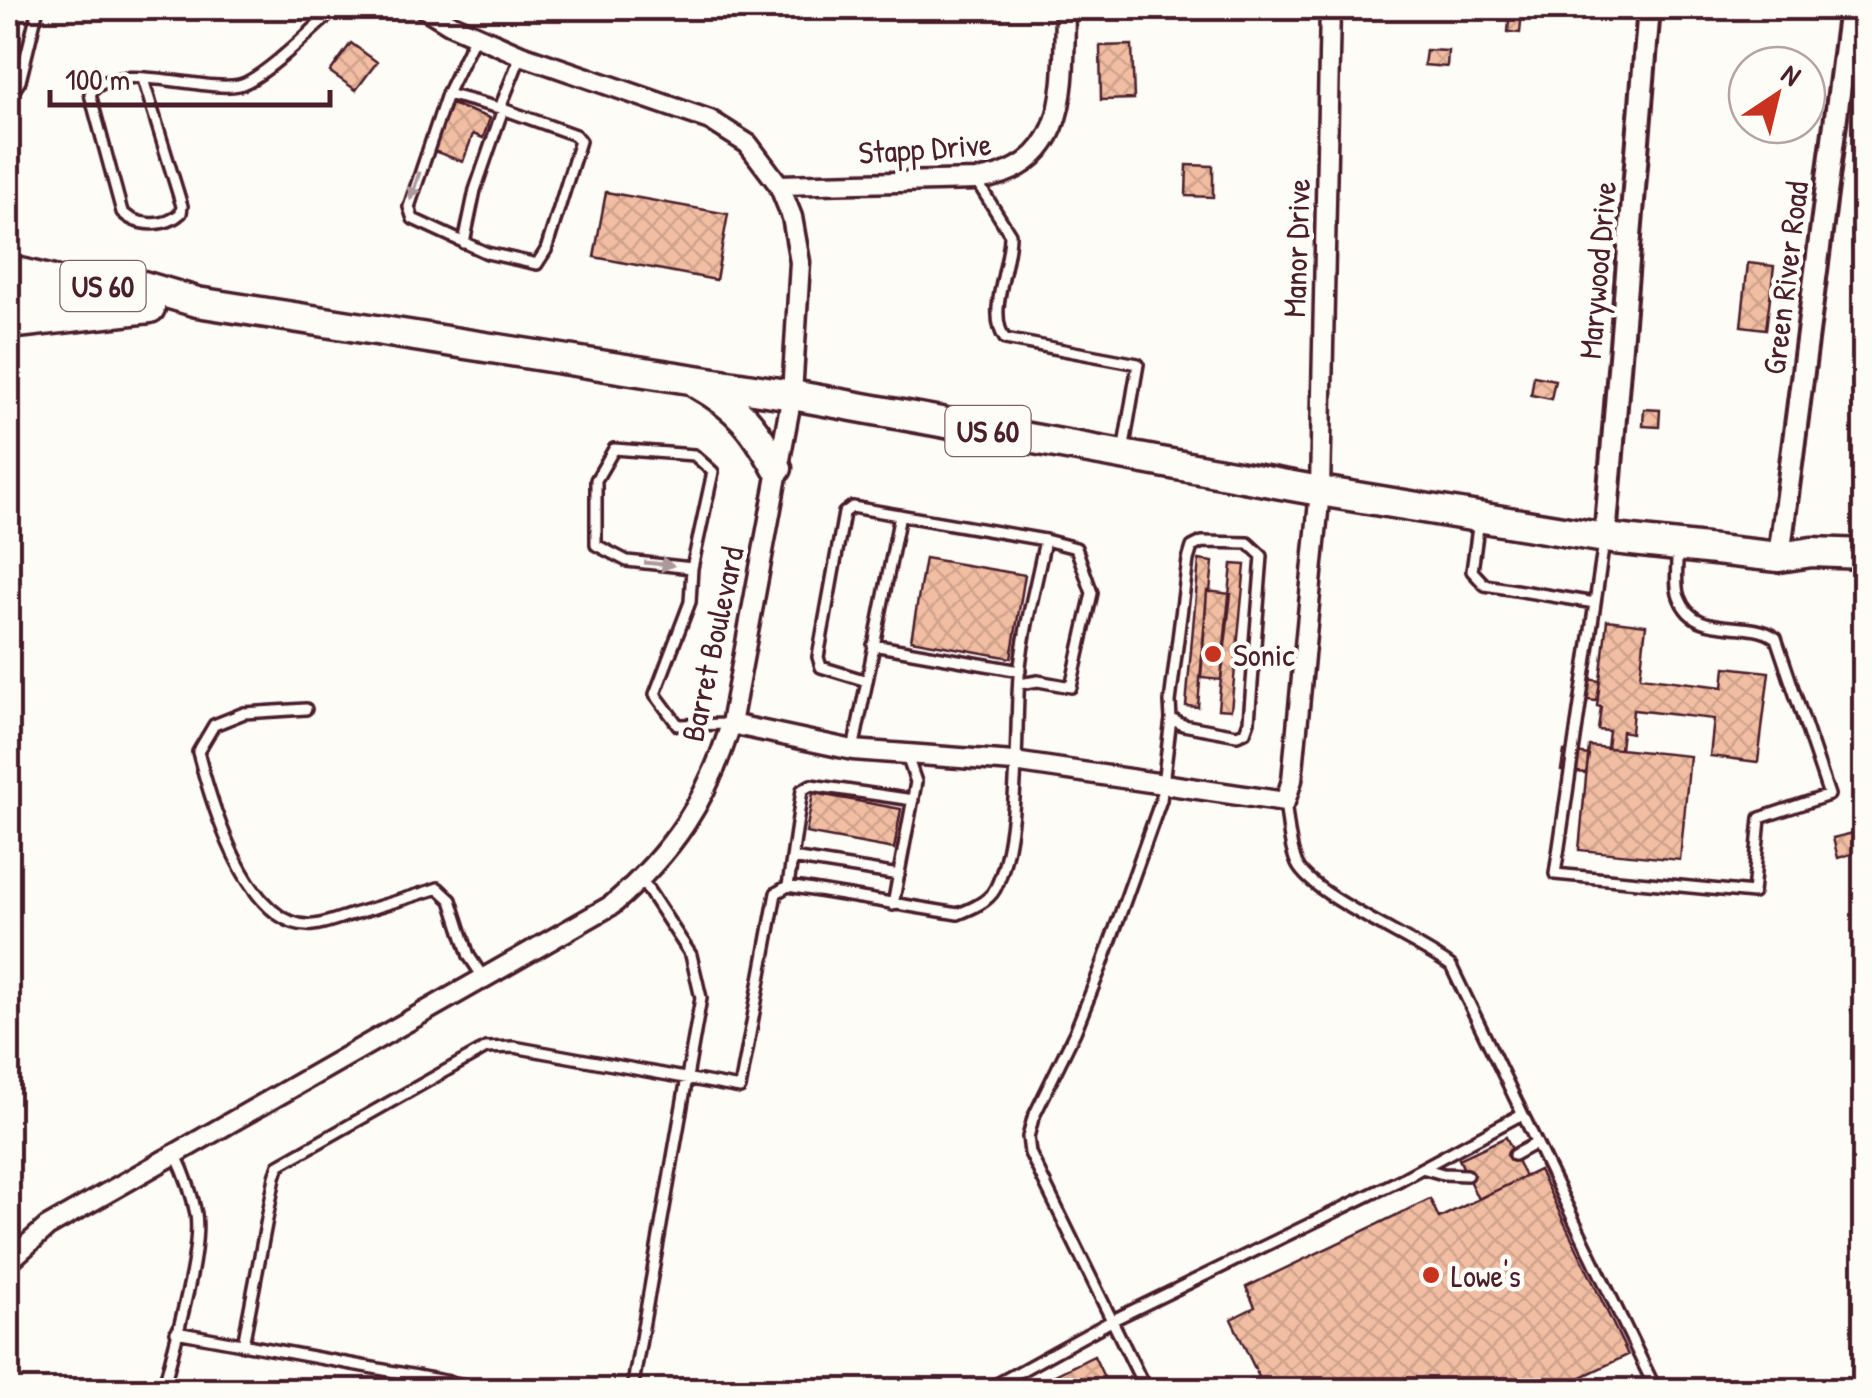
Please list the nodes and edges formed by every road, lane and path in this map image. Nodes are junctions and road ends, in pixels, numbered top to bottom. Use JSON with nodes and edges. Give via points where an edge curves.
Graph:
{"nodes":[{"id":1,"x":38,"y":8,"type":"edge"},
{"id":2,"x":336,"y":8,"type":"edge"},
{"id":3,"x":424,"y":8,"type":"edge"},
{"id":4,"x":1065,"y":8,"type":"edge"},
{"id":5,"x":1330,"y":8,"type":"edge"},
{"id":6,"x":1648,"y":8,"type":"edge"},
{"id":7,"x":1850,"y":8,"type":"edge"},
{"id":8,"x":475,"y":36,"type":"junction"},
{"id":9,"x":521,"y":55,"type":"junction"},
{"id":10,"x":143,"y":79,"type":"junction"},
{"id":11,"x":447,"y":94,"type":"junction"},
{"id":12,"x":8,"y":97,"type":"edge"},
{"id":13,"x":503,"y":109,"type":"junction"},
{"id":14,"x":976,"y":180,"type":"junction"},
{"id":15,"x":779,"y":185,"type":"junction"},
{"id":16,"x":464,"y":243,"type":"junction"},
{"id":17,"x":8,"y":270,"type":"edge"},
{"id":18,"x":8,"y":282,"type":"edge"},
{"id":19,"x":70,"y":286,"type":"junction"},
{"id":20,"x":8,"y":298,"type":"edge"},
{"id":21,"x":197,"y":302,"type":"junction"},
{"id":22,"x":150,"y":308,"type":"junction"},
{"id":23,"x":8,"y":324,"type":"edge"},
{"id":24,"x":688,"y":379,"type":"junction"},
{"id":25,"x":792,"y":395,"type":"junction"},
{"id":26,"x":1122,"y":455,"type":"junction"},
{"id":27,"x":777,"y":468,"type":"junction"},
{"id":28,"x":1320,"y":491,"type":"junction"},
{"id":29,"x":900,"y":515,"type":"junction"},
{"id":30,"x":1479,"y":517,"type":"junction"},
{"id":31,"x":1605,"y":538,"type":"junction"},
{"id":32,"x":1045,"y":540,"type":"junction"},
{"id":33,"x":1677,"y":546,"type":"junction"},
{"id":34,"x":1864,"y":554,"type":"edge"},
{"id":35,"x":1780,"y":556,"type":"junction"},
{"id":36,"x":692,"y":568,"type":"junction"},
{"id":37,"x":1594,"y":603,"type":"junction"},
{"id":38,"x":873,"y":645,"type":"junction"},
{"id":39,"x":1020,"y":671,"type":"junction"},
{"id":40,"x":867,"y":681,"type":"junction"},
{"id":41,"x":1019,"y":684,"type":"junction"},
{"id":42,"x":306,"y":709,"type":"dead end"},
{"id":43,"x":1172,"y":719,"type":"junction"},
{"id":44,"x":732,"y":724,"type":"junction"},
{"id":45,"x":853,"y":750,"type":"junction"},
{"id":46,"x":906,"y":756,"type":"junction"},
{"id":47,"x":1014,"y":762,"type":"junction"},
{"id":48,"x":1164,"y":784,"type":"junction"},
{"id":49,"x":913,"y":800,"type":"junction"},
{"id":50,"x":1285,"y":802,"type":"junction"},
{"id":51,"x":792,"y":858,"type":"junction"},
{"id":52,"x":899,"y":875,"type":"junction"},
{"id":53,"x":641,"y":880,"type":"junction"},
{"id":54,"x":788,"y":886,"type":"junction"},
{"id":55,"x":893,"y":905,"type":"junction"},
{"id":56,"x":485,"y":980,"type":"junction"},
{"id":57,"x":688,"y":1078,"type":"junction"},
{"id":58,"x":1522,"y":1114,"type":"junction"},
{"id":59,"x":1536,"y":1143,"type":"junction"},
{"id":60,"x":175,"y":1152,"type":"junction"},
{"id":61,"x":1514,"y":1154,"type":"dead end"},
{"id":62,"x":1422,"y":1168,"type":"junction"},
{"id":63,"x":1466,"y":1174,"type":"dead end"},
{"id":64,"x":8,"y":1262,"type":"edge"},
{"id":65,"x":1113,"y":1320,"type":"junction"},
{"id":66,"x":176,"y":1332,"type":"junction"},
{"id":67,"x":244,"y":1345,"type":"junction"},
{"id":68,"x":162,"y":1390,"type":"edge"},
{"id":69,"x":494,"y":1390,"type":"edge"},
{"id":70,"x":632,"y":1390,"type":"edge"},
{"id":71,"x":986,"y":1390,"type":"edge"},
{"id":72,"x":1146,"y":1390,"type":"edge"},
{"id":73,"x":1656,"y":1390,"type":"edge"}],
"edges":[{"from":1,"to":12,"type":"lane","via":[[20,81]]},
{"from":2,"to":10,"type":"lane","via":[[238,86]]},
{"from":3,"to":8,"type":"street","name":"Barret Boulevard"},
{"from":4,"to":14,"type":"street","name":"Stapp Drive","via":[[1063,88],[1050,135],[1020,167]]},
{"from":5,"to":28,"type":"street","name":"Manor Drive"},
{"from":6,"to":31,"type":"street","name":"Marywood Drive"},
{"from":7,"to":35,"type":"street","name":"Green River Road"},
{"from":8,"to":9,"type":"street","name":"Barret Boulevard"},
{"from":8,"to":11,"type":"lane"},
{"from":9,"to":13,"type":"lane"},
{"from":9,"to":15,"type":"street","name":"Barret Boulevard","via":[[710,120],[748,144]]},
{"from":10,"to":10,"type":"lane","via":[[101,81],[90,94],[122,212],[149,224],[175,219],[182,206]]},
{"from":11,"to":13,"type":"lane"},
{"from":11,"to":16,"type":"lane","one_way":true,"via":[[409,207],[413,219]]},
{"from":13,"to":16,"type":"lane"},
{"from":13,"to":16,"type":"lane","via":[[580,142],[537,264]]},
{"from":14,"to":15,"type":"street","name":"Stapp Drive"},
{"from":14,"to":26,"type":"lane","via":[[1010,234],[998,316],[1005,339],[1138,364]]},
{"from":15,"to":25,"type":"street","name":"Barret Boulevard","via":[[800,262]]},
{"from":17,"to":19,"type":"main road"},
{"from":18,"to":19,"type":"main road","number":"US 60"},
{"from":19,"to":21,"type":"main road","number":"US 60","via":[[143,286]]},
{"from":20,"to":22,"type":"main road","number":"US 60"},
{"from":21,"to":22,"type":"main road","number":"US 60"},
{"from":21,"to":24,"type":"main road","number":"US 60"},
{"from":22,"to":23,"type":"main road"},
{"from":24,"to":25,"type":"main road","number":"US 60"},
{"from":24,"to":27,"type":"main road","via":[[744,416]]},
{"from":25,"to":26,"type":"main road","number":"US 60"},
{"from":25,"to":27,"type":"street","name":"Barret Boulevard"},
{"from":26,"to":28,"type":"main road","number":"US 60"},
{"from":27,"to":44,"type":"street","name":"Barret Boulevard"},
{"from":28,"to":30,"type":"main road","number":"US 60"},
{"from":28,"to":50,"type":"street","name":"Manor Drive"},
{"from":29,"to":32,"type":"lane"},
{"from":29,"to":38,"type":"lane"},
{"from":29,"to":40,"type":"lane","via":[[852,507],[844,513],[818,657],[821,667]]},
{"from":30,"to":31,"type":"main road","number":"US 60"},
{"from":30,"to":37,"type":"lane","via":[[1472,571],[1484,586]]},
{"from":31,"to":33,"type":"main road","number":"US 60"},
{"from":31,"to":37,"type":"lane"},
{"from":32,"to":39,"type":"lane"},
{"from":32,"to":41,"type":"lane","via":[[1076,548],[1092,592],[1071,687]]},
{"from":33,"to":35,"type":"main road","number":"US 60"},
{"from":33,"to":37,"type":"lane","via":[[1678,596],[1691,615],[1706,625],[1766,630],[1776,638],[1829,795],[1760,818],[1753,893],[1555,874]]},
{"from":34,"to":35,"type":"main road","number":"US 60"},
{"from":36,"to":36,"type":"lane","one_way":true,"via":[[714,472],[694,455],[614,449],[596,480],[596,544],[627,560]]},
{"from":36,"to":44,"type":"lane","via":[[690,602],[654,694],[678,725]]},
{"from":38,"to":39,"type":"lane"},
{"from":38,"to":40,"type":"lane"},
{"from":39,"to":41,"type":"lane"},
{"from":40,"to":45,"type":"lane"},
{"from":41,"to":47,"type":"lane"},
{"from":42,"to":56,"type":"lane","via":[[244,714],[214,724],[198,752],[229,846],[256,891],[278,917],[312,926],[438,888],[451,900],[469,956]]},
{"from":43,"to":43,"type":"lane","via":[[1245,732],[1262,556],[1248,543],[1202,542],[1192,548]]},
{"from":43,"to":48,"type":"lane"},
{"from":44,"to":45,"type":"street"},
{"from":44,"to":53,"type":"street","name":"Barret Boulevard","via":[[697,808]]},
{"from":45,"to":46,"type":"street"},
{"from":46,"to":47,"type":"street"},
{"from":46,"to":49,"type":"lane","via":[[916,782]]},
{"from":47,"to":48,"type":"street"},
{"from":47,"to":55,"type":"lane","via":[[1004,864],[994,892],[958,914]]},
{"from":48,"to":50,"type":"street"},
{"from":48,"to":65,"type":"lane","via":[[1102,965],[1028,1137]]},
{"from":49,"to":51,"type":"lane","via":[[811,785],[802,790]]},
{"from":49,"to":52,"type":"lane"},
{"from":50,"to":58,"type":"lane","via":[[1297,866],[1330,896],[1451,966]]},
{"from":51,"to":52,"type":"lane"},
{"from":51,"to":54,"type":"lane"},
{"from":52,"to":55,"type":"lane"},
{"from":53,"to":56,"type":"street","name":"Barret Boulevard","via":[[612,905]]},
{"from":53,"to":57,"type":"lane","via":[[698,974],[702,998]]},
{"from":54,"to":55,"type":"lane"},
{"from":54,"to":57,"type":"lane","via":[[776,893],[740,1088]]},
{"from":56,"to":60,"type":"street","name":"Barret Boulevard"},
{"from":57,"to":67,"type":"lane","via":[[514,1047],[486,1048],[280,1165]]},
{"from":57,"to":70,"type":"lane"},
{"from":58,"to":59,"type":"lane"},
{"from":58,"to":62,"type":"lane"},
{"from":59,"to":61,"type":"lane"},
{"from":59,"to":73,"type":"lane"},
{"from":60,"to":64,"type":"street","name":"Barret Boulevard","via":[[47,1227]]},
{"from":60,"to":66,"type":"lane","via":[[196,1217]]},
{"from":62,"to":63,"type":"lane"},
{"from":62,"to":65,"type":"lane"},
{"from":65,"to":71,"type":"lane"},
{"from":65,"to":72,"type":"lane"},
{"from":66,"to":67,"type":"lane"},
{"from":66,"to":68,"type":"lane"},
{"from":67,"to":69,"type":"lane"}]}
